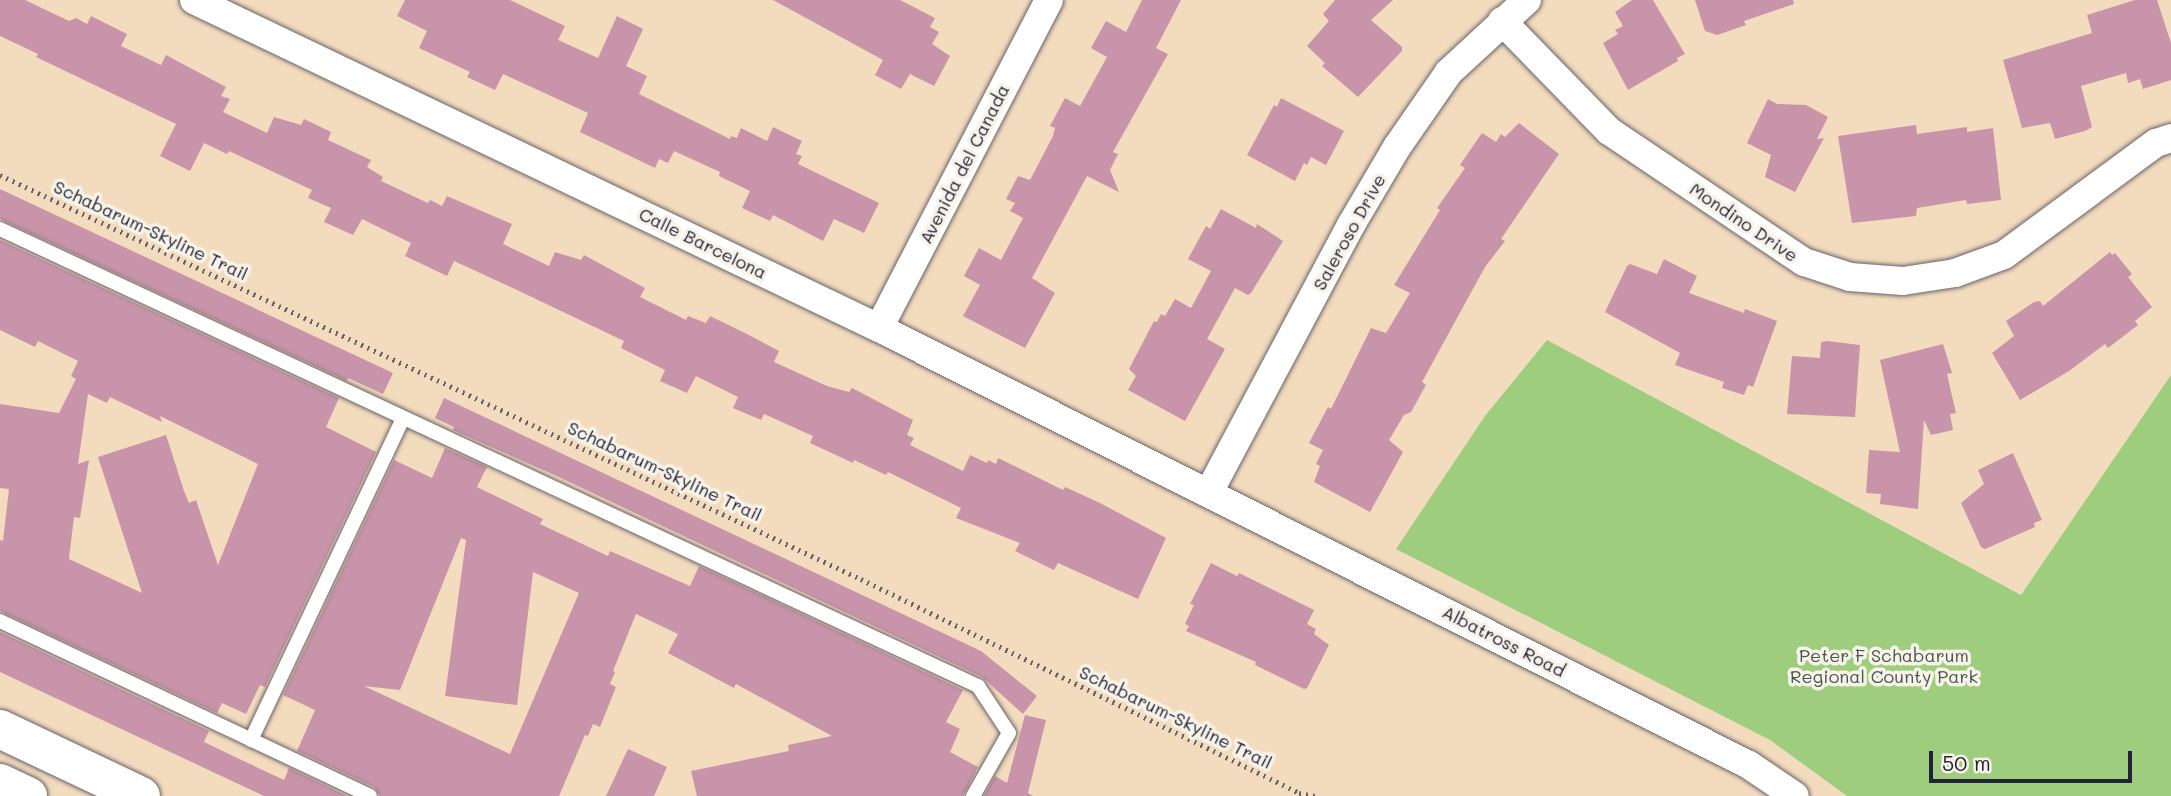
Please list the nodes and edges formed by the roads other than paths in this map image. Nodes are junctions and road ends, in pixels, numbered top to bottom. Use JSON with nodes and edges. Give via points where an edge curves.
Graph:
{"nodes":[{"id":1,"x":194,"y":0,"type":"edge"},
{"id":2,"x":1527,"y":0,"type":"edge"},
{"id":3,"x":1040,"y":3,"type":"edge"},
{"id":4,"x":1502,"y":21,"type":"junction"},
{"id":5,"x":2171,"y":138,"type":"edge"},
{"id":6,"x":0,"y":229,"type":"edge"},
{"id":7,"x":879,"y":328,"type":"junction"},
{"id":8,"x":403,"y":418,"type":"junction"},
{"id":9,"x":1209,"y":492,"type":"junction"},
{"id":10,"x":0,"y":621,"type":"edge"},
{"id":11,"x":0,"y":729,"type":"edge"},
{"id":12,"x":251,"y":740,"type":"junction"},
{"id":13,"x":0,"y":783,"type":"edge"},
{"id":14,"x":28,"y":796,"type":"edge"},
{"id":15,"x":142,"y":796,"type":"edge"},
{"id":16,"x":370,"y":796,"type":"edge"},
{"id":17,"x":973,"y":796,"type":"edge"},
{"id":18,"x":1795,"y":796,"type":"edge"}],
"edges":[{"from":1,"to":7,"type":"street","name":"Calle Barcelona"},
{"from":2,"to":4,"type":"street","name":"Saleroso Drive"},
{"from":3,"to":7,"type":"street","name":"Avenida del Canada"},
{"from":4,"to":5,"type":"street","name":"Mondino Drive","via":[[1609,131],[1804,262],[1850,277],[1902,281],[1955,273],[2004,255],[2156,143]]},
{"from":4,"to":9,"type":"street","name":"Saleroso Drive","via":[[1450,72],[1397,147]]},
{"from":6,"to":8,"type":"lane"},
{"from":7,"to":9,"type":"street","name":"Calle Barcelona"},
{"from":8,"to":12,"type":"lane"},
{"from":8,"to":17,"type":"lane","via":[[978,686],[1009,733]]},
{"from":9,"to":18,"type":"street","name":"Albatross Road","via":[[1749,765]]},
{"from":10,"to":12,"type":"lane"},
{"from":11,"to":15,"type":"main road"},
{"from":12,"to":16,"type":"lane"},
{"from":13,"to":14,"type":"main road"}]}
